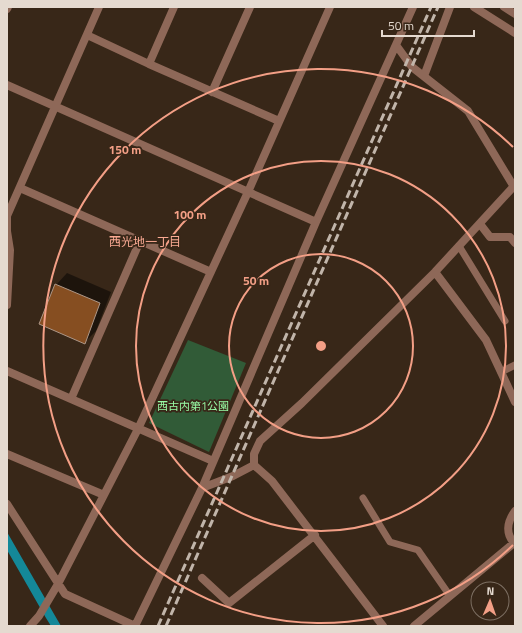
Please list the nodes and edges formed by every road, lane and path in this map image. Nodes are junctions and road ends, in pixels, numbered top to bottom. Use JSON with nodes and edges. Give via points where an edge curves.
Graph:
{"nodes":[{"id":1,"x":99,"y":7,"type":"edge"},
{"id":2,"x":174,"y":7,"type":"edge"},
{"id":3,"x":250,"y":7,"type":"edge"},
{"id":4,"x":330,"y":7,"type":"edge"},
{"id":5,"x":413,"y":7,"type":"edge"},
{"id":6,"x":450,"y":7,"type":"edge"},
{"id":7,"x":474,"y":7,"type":"edge"},
{"id":8,"x":504,"y":7,"type":"edge"},
{"id":9,"x":515,"y":14,"type":"edge"},
{"id":10,"x":515,"y":33,"type":"edge"},
{"id":11,"x":87,"y":35,"type":"junction"},
{"id":12,"x":396,"y":45,"type":"junction"},
{"id":13,"x":149,"y":64,"type":"junction"},
{"id":14,"x":424,"y":76,"type":"junction"},
{"id":15,"x":7,"y":86,"type":"edge"},
{"id":16,"x":212,"y":92,"type":"junction"},
{"id":17,"x":55,"y":107,"type":"junction"},
{"id":18,"x":280,"y":121,"type":"junction"},
{"id":19,"x":514,"y":186,"type":"edge"},
{"id":20,"x":20,"y":188,"type":"junction"},
{"id":21,"x":248,"y":192,"type":"junction"},
{"id":22,"x":316,"y":222,"type":"junction"},
{"id":23,"x":480,"y":224,"type":"junction"},
{"id":24,"x":140,"y":241,"type":"junction"},
{"id":25,"x":515,"y":243,"type":"edge"},
{"id":26,"x":458,"y":246,"type":"junction"},
{"id":27,"x":211,"y":272,"type":"junction"},
{"id":28,"x":435,"y":272,"type":"junction"},
{"id":29,"x":7,"y":305,"type":"edge"},
{"id":30,"x":505,"y":321,"type":"dead end"},
{"id":31,"x":515,"y":365,"type":"edge"},
{"id":32,"x":7,"y":371,"type":"edge"},
{"id":33,"x":501,"y":372,"type":"junction"},
{"id":34,"x":71,"y":400,"type":"junction"},
{"id":35,"x":515,"y":402,"type":"edge"},
{"id":36,"x":138,"y":428,"type":"junction"},
{"id":37,"x":7,"y":454,"type":"edge"},
{"id":38,"x":213,"y":461,"type":"junction"},
{"id":39,"x":254,"y":465,"type":"junction"},
{"id":40,"x":202,"y":488,"type":"junction"},
{"id":41,"x":104,"y":495,"type":"junction"},
{"id":42,"x":363,"y":498,"type":"dead end"},
{"id":43,"x":7,"y":504,"type":"edge"},
{"id":44,"x":515,"y":511,"type":"edge"},
{"id":45,"x":315,"y":535,"type":"junction"},
{"id":46,"x":514,"y":544,"type":"edge"},
{"id":47,"x":202,"y":578,"type":"dead end"},
{"id":48,"x":58,"y":584,"type":"junction"},
{"id":49,"x":450,"y":596,"type":"junction"},
{"id":50,"x":30,"y":626,"type":"edge"},
{"id":51,"x":135,"y":626,"type":"edge"},
{"id":52,"x":383,"y":626,"type":"edge"},
{"id":53,"x":414,"y":626,"type":"edge"}],
"edges":[{"from":1,"to":11,"type":"street"},
{"from":2,"to":13,"type":"street"},
{"from":3,"to":16,"type":"street"},
{"from":4,"to":18,"type":"street"},
{"from":5,"to":12,"type":"street"},
{"from":6,"to":14,"type":"street"},
{"from":7,"to":10,"type":"street"},
{"from":8,"to":9,"type":"street"},
{"from":11,"to":13,"type":"street"},
{"from":11,"to":17,"type":"street"},
{"from":12,"to":14,"type":"street","via":[[412,67]]},
{"from":12,"to":22,"type":"street"},
{"from":13,"to":16,"type":"street"},
{"from":14,"to":19,"type":"street","via":[[468,111]]},
{"from":15,"to":17,"type":"street"},
{"from":16,"to":18,"type":"street"},
{"from":17,"to":20,"type":"street"},
{"from":17,"to":21,"type":"street"},
{"from":18,"to":21,"type":"street"},
{"from":19,"to":23,"type":"street"},
{"from":20,"to":24,"type":"street"},
{"from":20,"to":29,"type":"street","via":[[7,216],[10,250]]},
{"from":21,"to":22,"type":"street"},
{"from":21,"to":27,"type":"street"},
{"from":22,"to":38,"type":"street"},
{"from":23,"to":25,"type":"street","via":[[490,237],[510,237]]},
{"from":23,"to":26,"type":"street"},
{"from":24,"to":27,"type":"street"},
{"from":24,"to":34,"type":"street"},
{"from":26,"to":28,"type":"street"},
{"from":26,"to":30,"type":"lane"},
{"from":27,"to":36,"type":"street"},
{"from":28,"to":33,"type":"street","via":[[486,340]]},
{"from":28,"to":39,"type":"street","via":[[260,441],[254,454]]},
{"from":31,"to":33,"type":"lane"},
{"from":32,"to":34,"type":"street"},
{"from":33,"to":35,"type":"street"},
{"from":34,"to":36,"type":"street"},
{"from":36,"to":38,"type":"street"},
{"from":36,"to":41,"type":"street"},
{"from":37,"to":41,"type":"street"},
{"from":38,"to":40,"type":"street"},
{"from":39,"to":40,"type":"street"},
{"from":39,"to":45,"type":"street","via":[[272,481]]},
{"from":40,"to":51,"type":"street"},
{"from":41,"to":48,"type":"street"},
{"from":42,"to":49,"type":"lane","via":[[390,542],[418,550]]},
{"from":43,"to":48,"type":"street"},
{"from":44,"to":46,"type":"street","via":[[508,524],[508,536]]},
{"from":45,"to":47,"type":"street","via":[[229,603]]},
{"from":45,"to":52,"type":"street"},
{"from":46,"to":49,"type":"street"},
{"from":48,"to":50,"type":"street"},
{"from":48,"to":51,"type":"street","via":[[65,594]]},
{"from":49,"to":53,"type":"street"}]}
